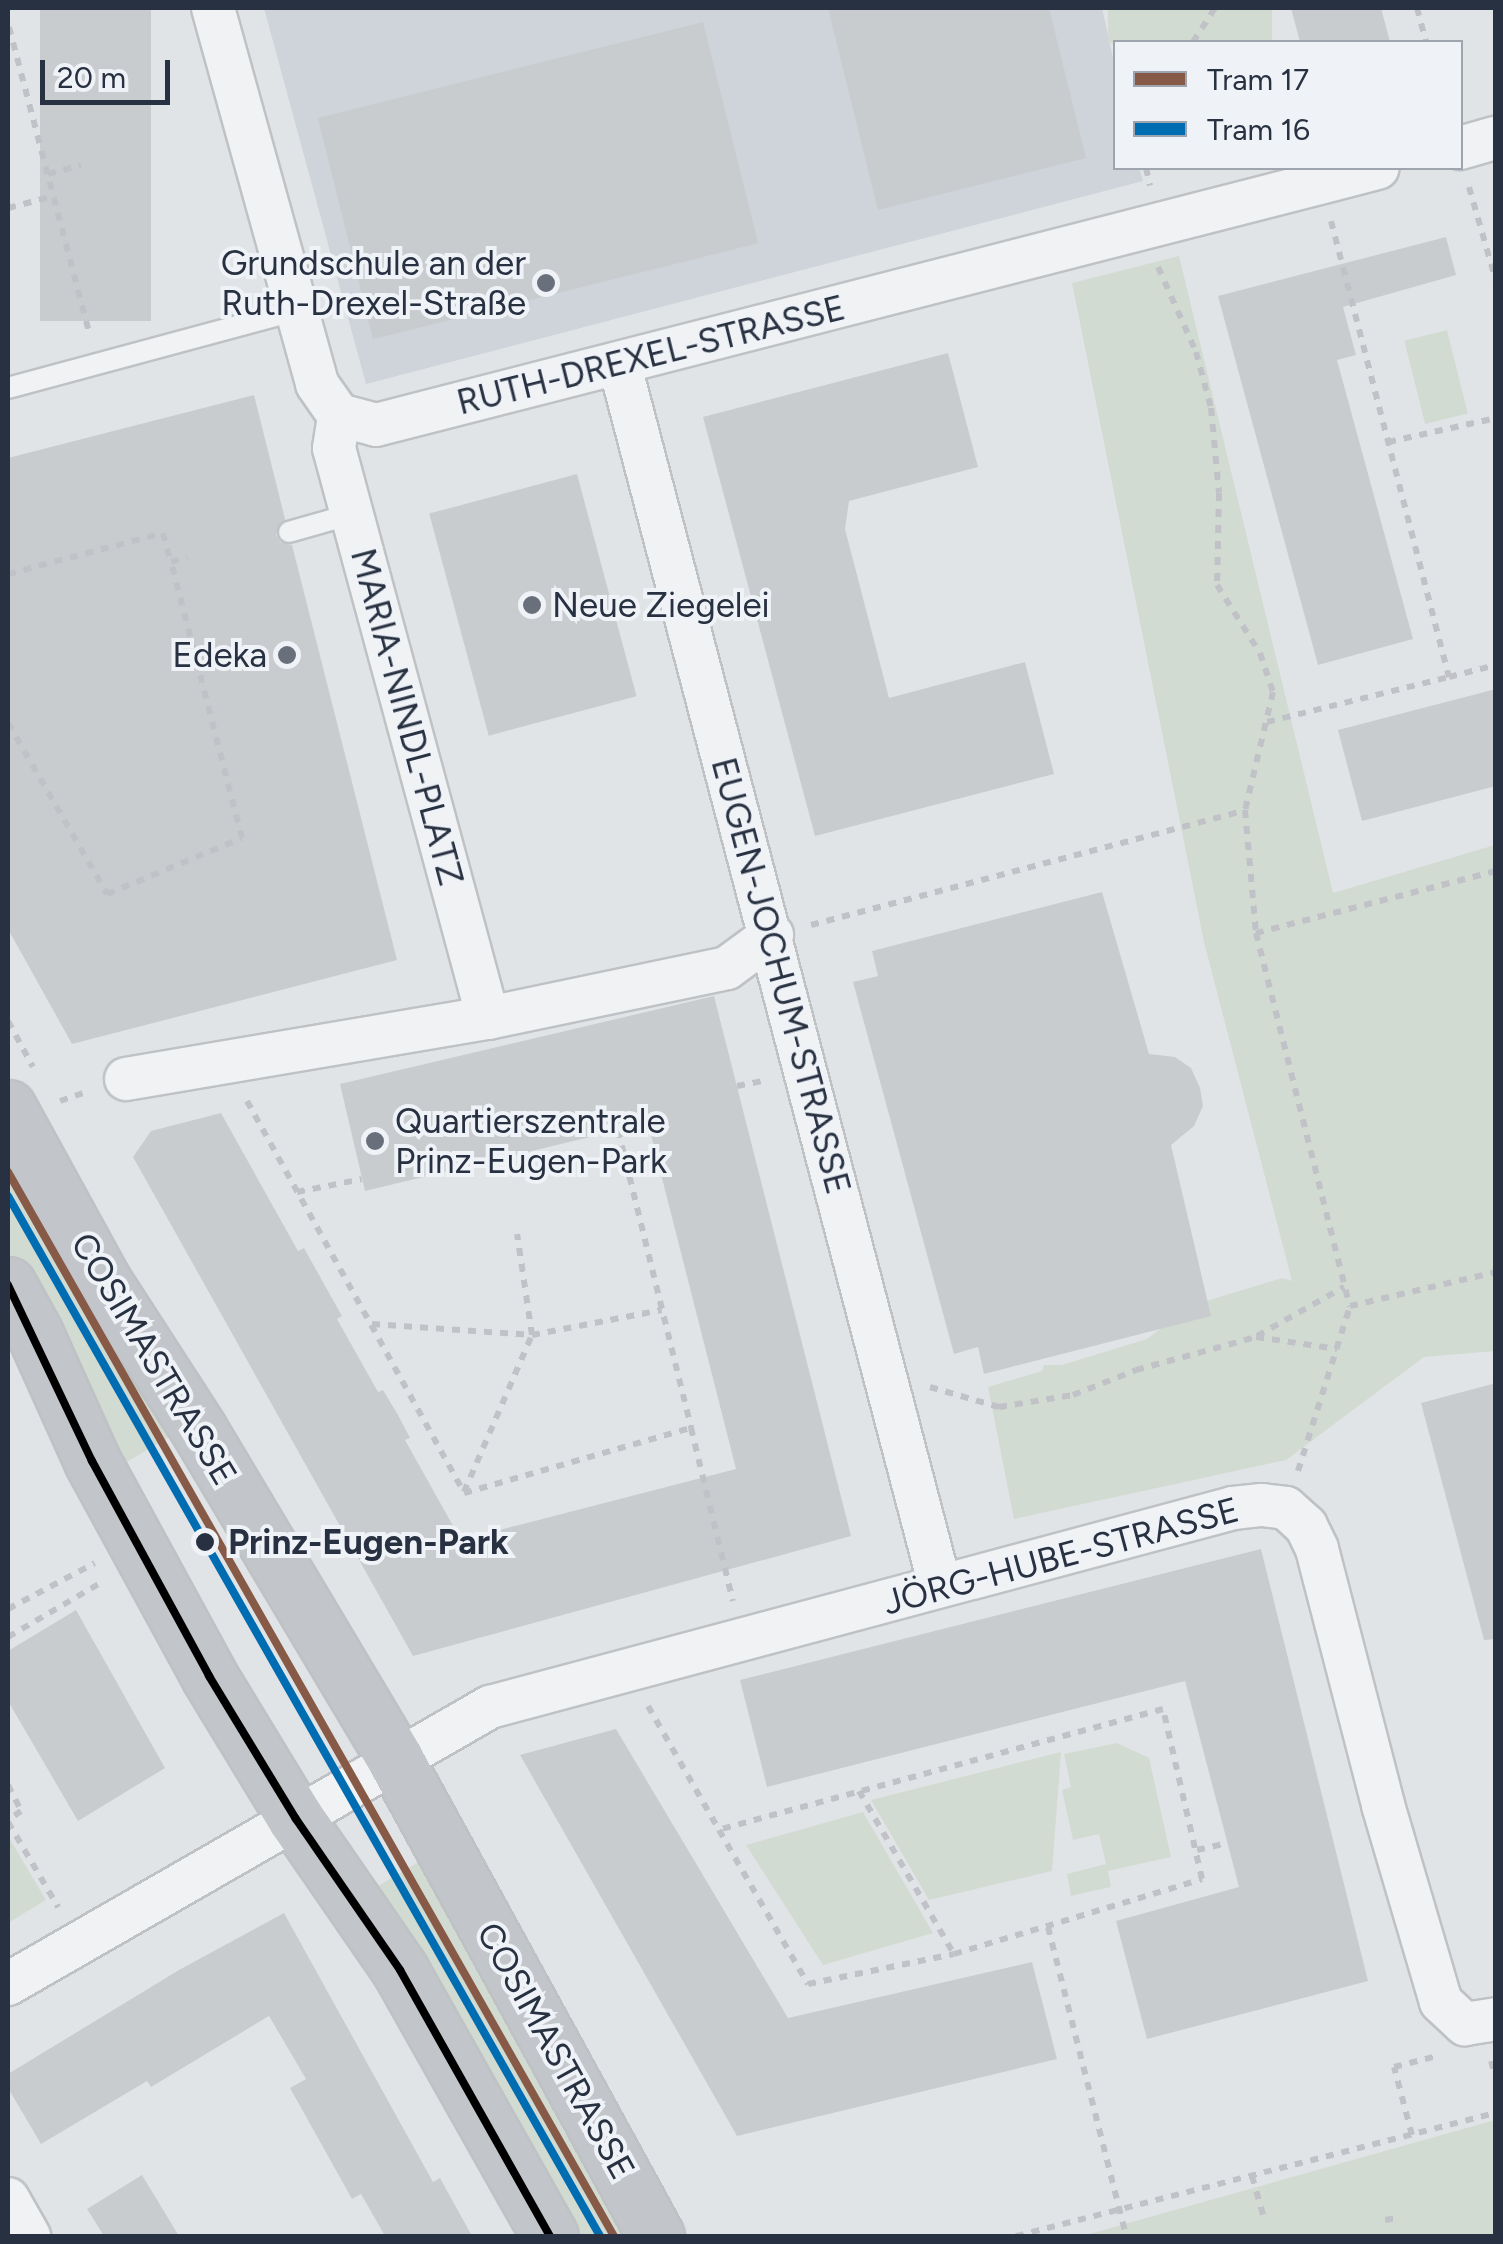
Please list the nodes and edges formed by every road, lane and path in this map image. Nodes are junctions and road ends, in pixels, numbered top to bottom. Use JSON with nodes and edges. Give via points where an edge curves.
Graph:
{"nodes":[{"id":1,"x":213,"y":8,"type":"edge"},
{"id":2,"x":1215,"y":8,"type":"edge"},
{"id":3,"x":1417,"y":8,"type":"edge"},
{"id":4,"x":10,"y":27,"type":"edge"},
{"id":5,"x":1194,"y":40,"type":"edge"},
{"id":6,"x":1425,"y":40,"type":"edge"},
{"id":7,"x":1496,"y":138,"type":"edge"},
{"id":8,"x":1463,"y":161,"type":"edge"},
{"id":9,"x":81,"y":166,"type":"dead end"},
{"id":10,"x":1146,"y":170,"type":"edge"},
{"id":11,"x":1369,"y":170,"type":"edge"},
{"id":12,"x":48,"y":174,"type":"junction"},
{"id":13,"x":1321,"y":181,"type":"junction"},
{"id":14,"x":54,"y":196,"type":"junction"},
{"id":15,"x":8,"y":208,"type":"edge"},
{"id":16,"x":1158,"y":223,"type":"junction"},
{"id":17,"x":1496,"y":281,"type":"edge"},
{"id":18,"x":297,"y":310,"type":"junction"},
{"id":19,"x":97,"y":364,"type":"junction"},
{"id":20,"x":620,"y":366,"type":"junction"},
{"id":21,"x":8,"y":388,"type":"edge"},
{"id":22,"x":339,"y":416,"type":"junction"},
{"id":23,"x":1496,"y":418,"type":"edge"},
{"id":24,"x":1388,"y":442,"type":"junction"},
{"id":25,"x":352,"y":514,"type":"junction"},
{"id":26,"x":288,"y":532,"type":"dead end"},
{"id":27,"x":187,"y":558,"type":"dead end"},
{"id":28,"x":171,"y":562,"type":"junction"},
{"id":29,"x":8,"y":574,"type":"edge"},
{"id":30,"x":1496,"y":665,"type":"edge"},
{"id":31,"x":1449,"y":676,"type":"junction"},
{"id":32,"x":1268,"y":722,"type":"junction"},
{"id":33,"x":8,"y":723,"type":"edge"},
{"id":34,"x":1244,"y":810,"type":"junction"},
{"id":35,"x":1496,"y":871,"type":"edge"},
{"id":36,"x":1256,"y":933,"type":"junction"},
{"id":37,"x":772,"y":936,"type":"junction"},
{"id":38,"x":488,"y":1018,"type":"junction"},
{"id":39,"x":224,"y":1061,"type":"junction"},
{"id":40,"x":126,"y":1079,"type":"dead end"},
{"id":41,"x":8,"y":1108,"type":"edge"},
{"id":42,"x":618,"y":1130,"type":"dead end"},
{"id":43,"x":362,"y":1179,"type":"dead end"},
{"id":44,"x":297,"y":1192,"type":"junction"},
{"id":45,"x":517,"y":1234,"type":"dead end"},
{"id":46,"x":1496,"y":1272,"type":"edge"},
{"id":47,"x":8,"y":1285,"type":"edge"},
{"id":48,"x":1344,"y":1287,"type":"junction"},
{"id":49,"x":1350,"y":1306,"type":"junction"},
{"id":50,"x":662,"y":1310,"type":"junction"},
{"id":51,"x":370,"y":1324,"type":"junction"},
{"id":52,"x":532,"y":1335,"type":"junction"},
{"id":53,"x":1256,"y":1337,"type":"junction"},
{"id":54,"x":1337,"y":1349,"type":"junction"},
{"id":55,"x":885,"y":1374,"type":"junction"},
{"id":56,"x":691,"y":1428,"type":"junction"},
{"id":57,"x":464,"y":1493,"type":"junction"},
{"id":58,"x":1286,"y":1508,"type":"junction"},
{"id":59,"x":105,"y":1557,"type":"dead end"},
{"id":60,"x":116,"y":1574,"type":"dead end"},
{"id":61,"x":940,"y":1586,"type":"junction"},
{"id":62,"x":8,"y":1609,"type":"edge"},
{"id":63,"x":8,"y":1637,"type":"edge"},
{"id":64,"x":743,"y":1640,"type":"junction"},
{"id":65,"x":627,"y":1670,"type":"junction"},
{"id":66,"x":396,"y":1761,"type":"junction"},
{"id":67,"x":8,"y":1785,"type":"edge"},
{"id":68,"x":859,"y":1792,"type":"junction"},
{"id":69,"x":296,"y":1820,"type":"junction"},
{"id":70,"x":8,"y":1821,"type":"edge"},
{"id":71,"x":718,"y":1830,"type":"junction"},
{"id":72,"x":1228,"y":1843,"type":"dead end"},
{"id":73,"x":1197,"y":1850,"type":"junction"},
{"id":74,"x":1048,"y":1928,"type":"junction"},
{"id":75,"x":79,"y":1942,"type":"junction"},
{"id":76,"x":954,"y":1954,"type":"junction"},
{"id":77,"x":8,"y":1984,"type":"edge"},
{"id":78,"x":1496,"y":2019,"type":"edge"},
{"id":79,"x":1450,"y":2052,"type":"dead end"},
{"id":80,"x":1496,"y":2113,"type":"edge"},
{"id":81,"x":1412,"y":2135,"type":"junction"},
{"id":82,"x":1252,"y":2176,"type":"junction"},
{"id":83,"x":8,"y":2198,"type":"edge"},
{"id":84,"x":1118,"y":2210,"type":"junction"},
{"id":85,"x":1264,"y":2218,"type":"dead end"},
{"id":86,"x":1398,"y":2218,"type":"dead end"},
{"id":87,"x":1385,"y":2220,"type":"dead end"},
{"id":88,"x":29,"y":2236,"type":"edge"},
{"id":89,"x":550,"y":2236,"type":"edge"},
{"id":90,"x":656,"y":2236,"type":"edge"},
{"id":91,"x":1016,"y":2236,"type":"edge"},
{"id":92,"x":1126,"y":2236,"type":"edge"}],
"edges":[{"from":1,"to":18,"type":"street"},
{"from":2,"to":5,"type":"path"},
{"from":3,"to":6,"type":"path"},
{"from":4,"to":12,"type":"path"},
{"from":7,"to":8,"type":"street"},
{"from":8,"to":17,"type":"path"},
{"from":9,"to":12,"type":"path"},
{"from":10,"to":16,"type":"path"},
{"from":11,"to":13,"type":"street","name":"RUTH-DREXEL-STRASSE"},
{"from":12,"to":14,"type":"path"},
{"from":13,"to":16,"type":"street","name":"RUTH-DREXEL-STRASSE"},
{"from":13,"to":24,"type":"path"},
{"from":14,"to":15,"type":"path"},
{"from":14,"to":19,"type":"path"},
{"from":16,"to":20,"type":"street","name":"RUTH-DREXEL-STRASSE"},
{"from":16,"to":32,"type":"path","via":[[1159,277],[1196,352],[1211,408],[1220,493],[1216,585],[1260,653],[1273,692]]},
{"from":18,"to":19,"type":"lane"},
{"from":18,"to":22,"type":"street","via":[[317,384]]},
{"from":19,"to":21,"type":"lane"},
{"from":20,"to":22,"type":"street","name":"RUTH-DREXEL-STRASSE","via":[[376,425]]},
{"from":20,"to":37,"type":"street","name":"EUGEN-JOCHUM-STRASSE"},
{"from":22,"to":25,"type":"street","name":"MARIA-NINDL-PLATZ","via":[[334,448]]},
{"from":23,"to":24,"type":"path"},
{"from":24,"to":31,"type":"path"},
{"from":25,"to":26,"type":"lane"},
{"from":25,"to":38,"type":"street","name":"MARIA-NINDL-PLATZ"},
{"from":27,"to":28,"type":"path"},
{"from":28,"to":29,"type":"path","via":[[163,533]]},
{"from":28,"to":33,"type":"path","via":[[242,838],[107,894]]},
{"from":30,"to":31,"type":"path"},
{"from":31,"to":32,"type":"path"},
{"from":32,"to":34,"type":"path"},
{"from":34,"to":36,"type":"path"},
{"from":34,"to":37,"type":"path"},
{"from":35,"to":36,"type":"path"},
{"from":36,"to":48,"type":"path"},
{"from":37,"to":38,"type":"street","via":[[727,968]]},
{"from":37,"to":55,"type":"street","name":"EUGEN-JOCHUM-STRASSE"},
{"from":38,"to":39,"type":"street"},
{"from":39,"to":40,"type":"street"},
{"from":39,"to":44,"type":"path"},
{"from":41,"to":66,"type":"main road","name":"COSIMASTRASSE","via":[[104,1283],[200,1430]]},
{"from":42,"to":50,"type":"path"},
{"from":43,"to":44,"type":"path"},
{"from":44,"to":51,"type":"path"},
{"from":45,"to":52,"type":"path"},
{"from":46,"to":49,"type":"path"},
{"from":47,"to":69,"type":"main road","via":[[108,1492]]},
{"from":48,"to":49,"type":"path"},
{"from":48,"to":53,"type":"path"},
{"from":49,"to":54,"type":"path"},
{"from":50,"to":52,"type":"path"},
{"from":50,"to":56,"type":"path"},
{"from":51,"to":52,"type":"path"},
{"from":51,"to":57,"type":"path"},
{"from":52,"to":57,"type":"path"},
{"from":53,"to":54,"type":"path"},
{"from":53,"to":55,"type":"path","via":[[1073,1395],[999,1407]]},
{"from":54,"to":58,"type":"path"},
{"from":55,"to":61,"type":"street","name":"EUGEN-JOCHUM-STRASSE"},
{"from":56,"to":57,"type":"path"},
{"from":56,"to":64,"type":"path"},
{"from":58,"to":61,"type":"street","name":"JÖRG-HUBE-STRASSE","via":[[1233,1508]]},
{"from":58,"to":78,"type":"street","name":"JÖRG-HUBE-STRASSE","via":[[1318,1549],[1434,1986],[1456,2020]]},
{"from":59,"to":62,"type":"path"},
{"from":60,"to":63,"type":"path"},
{"from":61,"to":64,"type":"street","name":"JÖRG-HUBE-STRASSE"},
{"from":64,"to":65,"type":"street","name":"JÖRG-HUBE-STRASSE"},
{"from":65,"to":66,"type":"street","name":"JÖRG-HUBE-STRASSE","via":[[490,1706]]},
{"from":65,"to":71,"type":"path"},
{"from":66,"to":69,"type":"street"},
{"from":66,"to":90,"type":"main road","name":"COSIMASTRASSE"},
{"from":67,"to":70,"type":"path","via":[[21,1811]]},
{"from":68,"to":71,"type":"path"},
{"from":68,"to":73,"type":"path","via":[[1164,1710]]},
{"from":68,"to":76,"type":"path"},
{"from":69,"to":75,"type":"street"},
{"from":69,"to":89,"type":"main road","via":[[400,1970]]},
{"from":70,"to":75,"type":"path"},
{"from":71,"to":76,"type":"path","via":[[808,1984]]},
{"from":72,"to":73,"type":"path"},
{"from":73,"to":74,"type":"path","via":[[1202,1879]]},
{"from":74,"to":76,"type":"path"},
{"from":74,"to":84,"type":"path"},
{"from":75,"to":77,"type":"street"},
{"from":79,"to":81,"type":"path","via":[[1394,2067]]},
{"from":80,"to":81,"type":"path"},
{"from":81,"to":82,"type":"path"},
{"from":82,"to":84,"type":"path"},
{"from":82,"to":85,"type":"path"},
{"from":83,"to":88,"type":"street"},
{"from":84,"to":91,"type":"path"},
{"from":84,"to":92,"type":"path"},
{"from":86,"to":87,"type":"path"}]}
